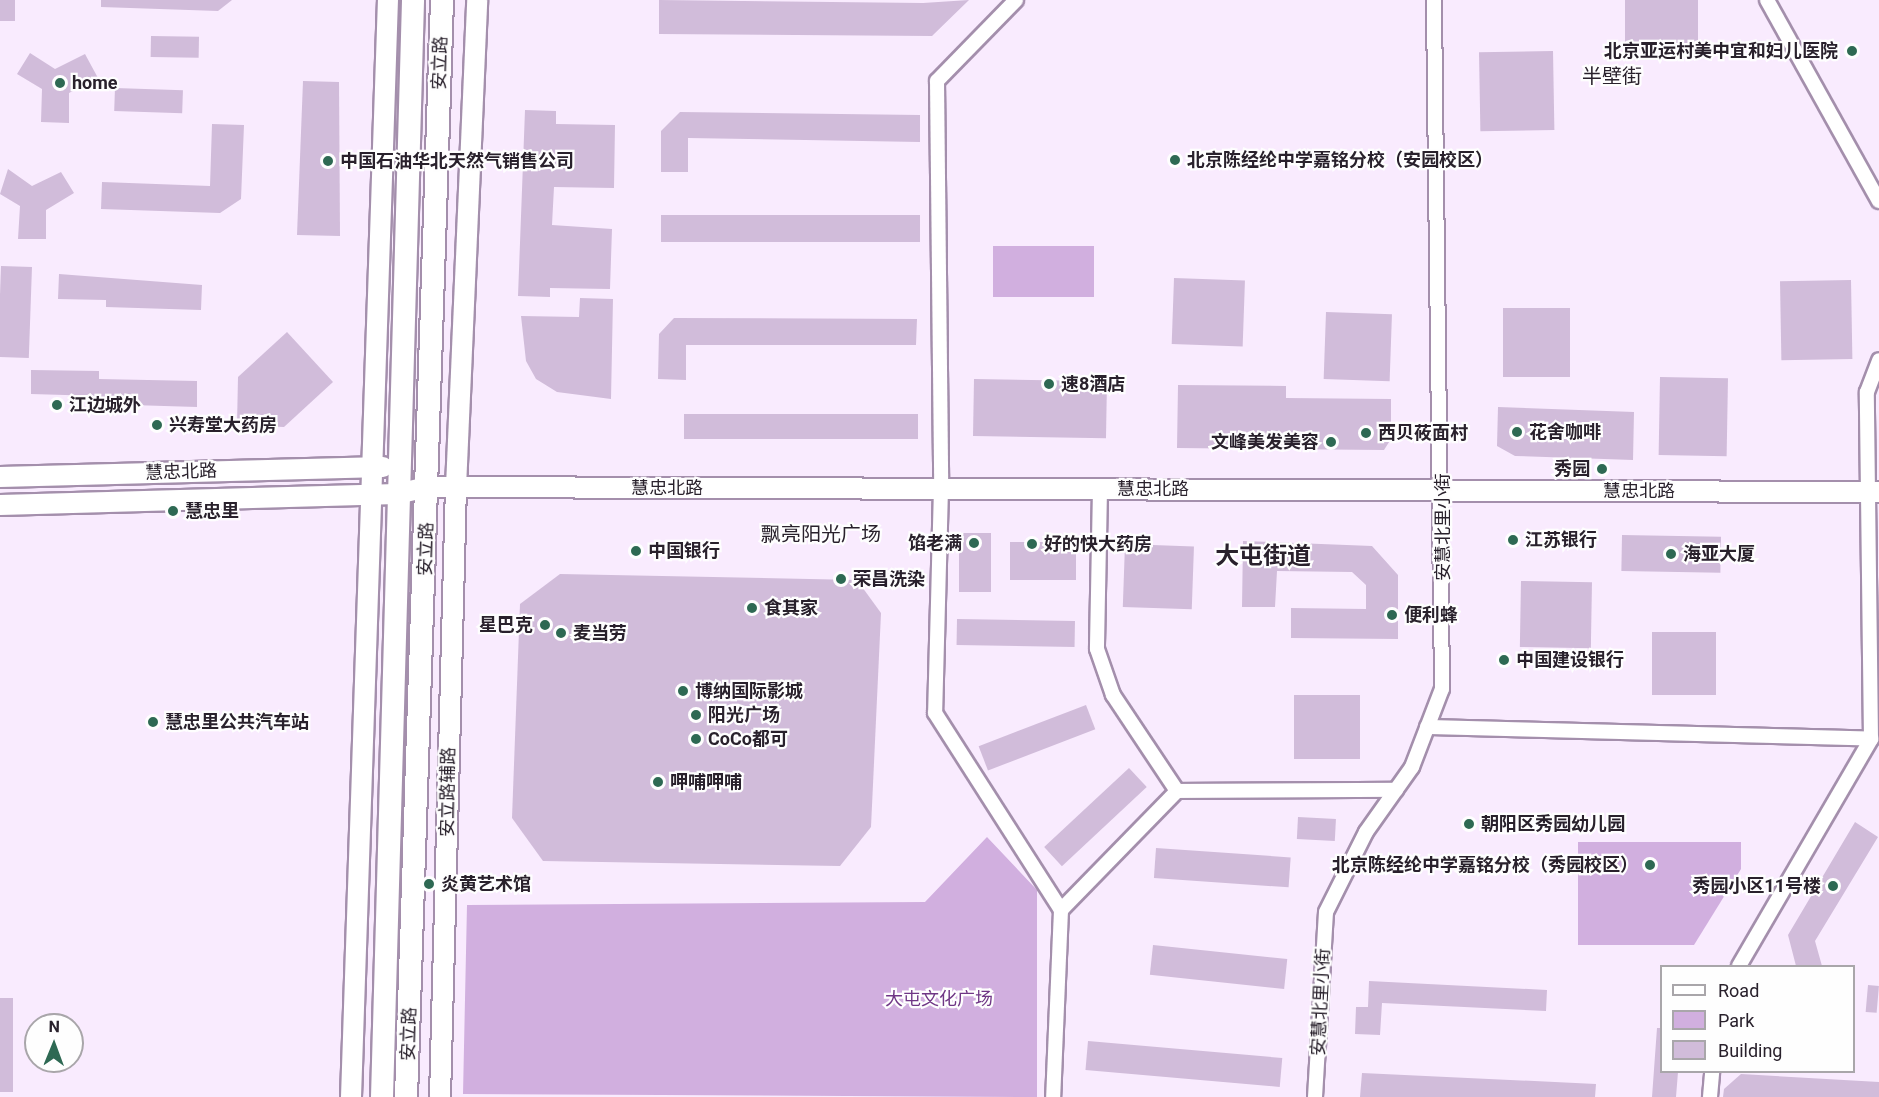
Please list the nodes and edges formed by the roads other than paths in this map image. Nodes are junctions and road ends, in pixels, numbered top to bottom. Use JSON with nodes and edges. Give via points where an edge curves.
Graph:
{"nodes":[{"id":1,"x":388,"y":0,"type":"edge"},
{"id":2,"x":413,"y":0,"type":"edge"},
{"id":3,"x":442,"y":0,"type":"edge"},
{"id":4,"x":477,"y":0,"type":"edge"},
{"id":5,"x":1016,"y":0,"type":"edge"},
{"id":6,"x":1434,"y":0,"type":"edge"},
{"id":7,"x":1767,"y":0,"type":"edge"},
{"id":8,"x":1879,"y":201,"type":"edge"},
{"id":9,"x":1879,"y":360,"type":"edge"},
{"id":10,"x":373,"y":467,"type":"junction"},
{"id":11,"x":399,"y":467,"type":"junction"},
{"id":12,"x":0,"y":477,"type":"edge"},
{"id":13,"x":428,"y":487,"type":"junction"},
{"id":14,"x":456,"y":487,"type":"junction"},
{"id":15,"x":941,"y":488,"type":"junction"},
{"id":16,"x":1100,"y":489,"type":"junction"},
{"id":17,"x":1443,"y":489,"type":"junction"},
{"id":18,"x":1874,"y":492,"type":"edge"},
{"id":19,"x":397,"y":494,"type":"junction"},
{"id":20,"x":372,"y":495,"type":"junction"},
{"id":21,"x":0,"y":505,"type":"edge"},
{"id":22,"x":1427,"y":727,"type":"junction"},
{"id":23,"x":1871,"y":740,"type":"junction"},
{"id":24,"x":1396,"y":790,"type":"junction"},
{"id":25,"x":1177,"y":791,"type":"junction"},
{"id":26,"x":1061,"y":910,"type":"junction"},
{"id":27,"x":1741,"y":965,"type":"edge"},
{"id":28,"x":1712,"y":1073,"type":"edge"},
{"id":29,"x":351,"y":1097,"type":"edge"},
{"id":30,"x":382,"y":1097,"type":"edge"},
{"id":31,"x":406,"y":1097,"type":"edge"},
{"id":32,"x":440,"y":1097,"type":"edge"},
{"id":33,"x":1053,"y":1097,"type":"edge"},
{"id":34,"x":1315,"y":1097,"type":"edge"},
{"id":35,"x":1710,"y":1097,"type":"edge"}],
"edges":[{"from":1,"to":10,"type":"street"},
{"from":2,"to":11,"type":"main road","name":"安立路"},
{"from":3,"to":13,"type":"main road","name":"安立路"},
{"from":4,"to":14,"type":"street","name":"安立路"},
{"from":5,"to":15,"type":"street","via":[[938,81]]},
{"from":6,"to":17,"type":"street","name":"安慧北里小街"},
{"from":7,"to":8,"type":"street"},
{"from":9,"to":18,"type":"street","via":[[1867,392]]},
{"from":10,"to":11,"type":"street","name":"慧忠北路"},
{"from":10,"to":12,"type":"street","name":"慧忠北路"},
{"from":10,"to":20,"type":"street"},
{"from":11,"to":13,"type":"street"},
{"from":11,"to":19,"type":"main road","name":"安立路"},
{"from":13,"to":14,"type":"street","name":"慧忠北路"},
{"from":13,"to":19,"type":"street","name":"慧忠北路"},
{"from":13,"to":31,"type":"main road","name":"安立路"},
{"from":14,"to":15,"type":"street","name":"慧忠北路"},
{"from":14,"to":32,"type":"street","name":"安立路辅路"},
{"from":15,"to":16,"type":"street","name":"慧忠北路"},
{"from":15,"to":26,"type":"street","via":[[935,713]]},
{"from":16,"to":17,"type":"street","name":"慧忠北路"},
{"from":16,"to":25,"type":"street","via":[[1097,649],[1113,695]]},
{"from":17,"to":18,"type":"street","name":"慧忠北路"},
{"from":17,"to":22,"type":"street","name":"安慧北里小街","via":[[1442,689]]},
{"from":18,"to":23,"type":"street"},
{"from":19,"to":20,"type":"street","name":"慧忠北路"},
{"from":19,"to":30,"type":"main road","name":"安立路"},
{"from":20,"to":21,"type":"street","name":"慧忠北路"},
{"from":20,"to":29,"type":"street"},
{"from":22,"to":23,"type":"street"},
{"from":22,"to":24,"type":"street","name":"安慧北里小街"},
{"from":23,"to":27,"type":"street"},
{"from":24,"to":25,"type":"street"},
{"from":24,"to":34,"type":"street","name":"安慧北里小街","via":[[1366,832],[1326,912]]},
{"from":25,"to":26,"type":"street"},
{"from":26,"to":33,"type":"street"},
{"from":28,"to":35,"type":"street"}]}
